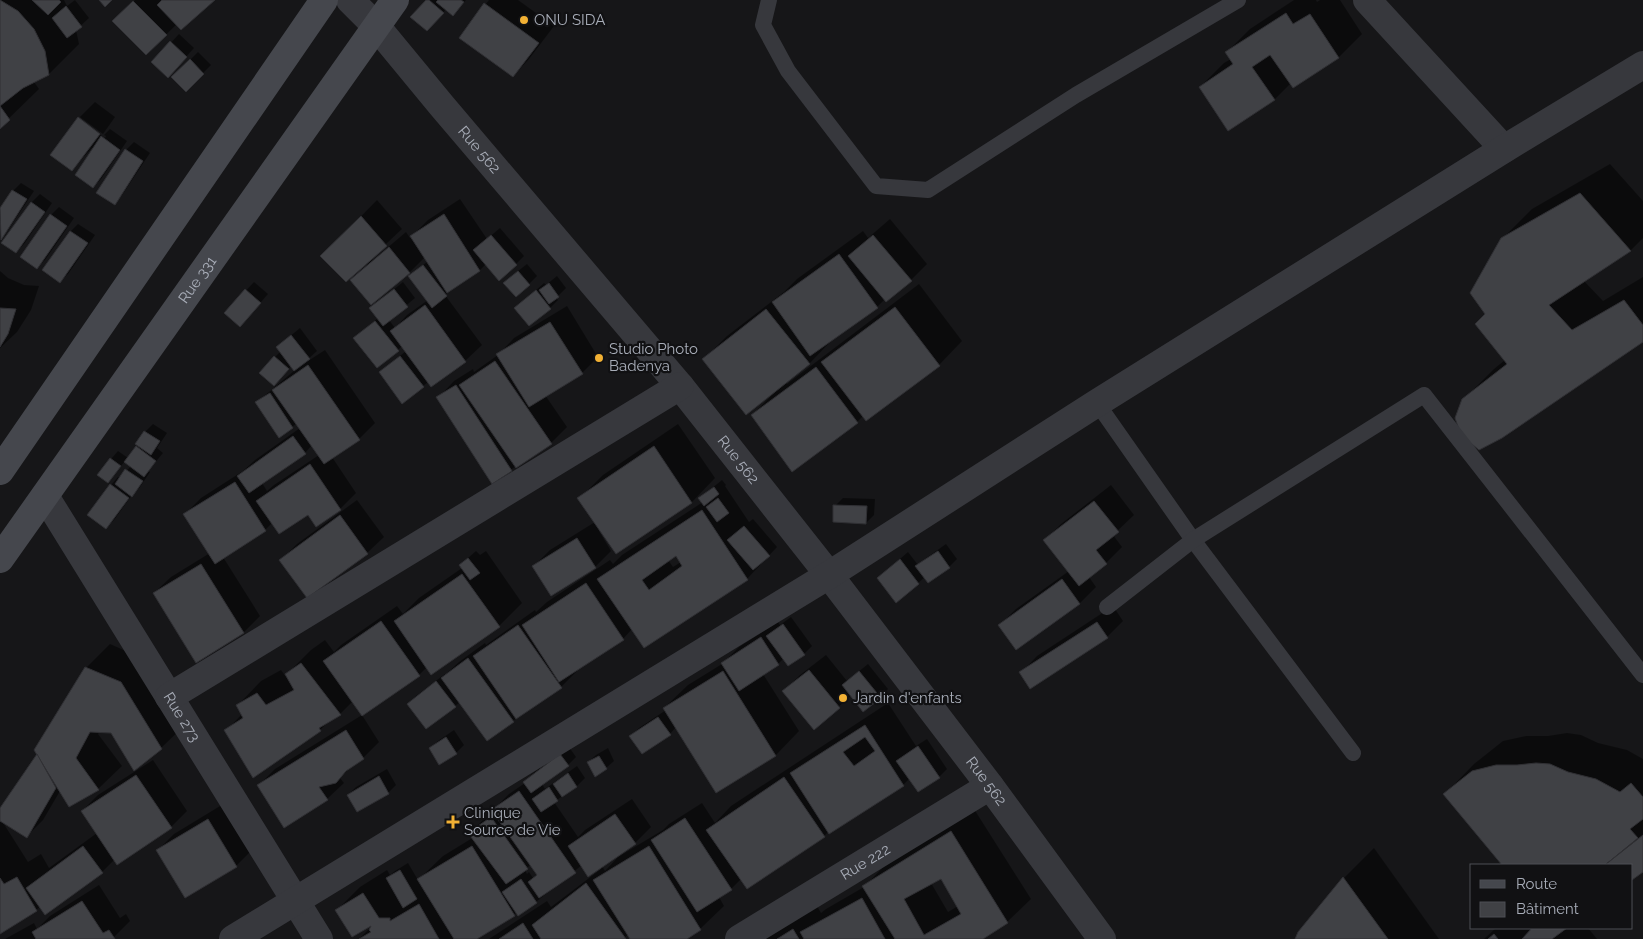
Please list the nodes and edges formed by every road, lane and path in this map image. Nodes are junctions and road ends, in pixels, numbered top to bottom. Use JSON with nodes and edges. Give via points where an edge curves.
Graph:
{"nodes":[{"id":1,"x":324,"y":0,"type":"edge"},
{"id":2,"x":350,"y":0,"type":"edge"},
{"id":3,"x":395,"y":0,"type":"edge"},
{"id":4,"x":769,"y":0,"type":"edge"},
{"id":5,"x":1238,"y":0,"type":"edge"},
{"id":6,"x":1367,"y":0,"type":"edge"},
{"id":7,"x":376,"y":26,"type":"junction"},
{"id":8,"x":1643,"y":65,"type":"edge"},
{"id":9,"x":1504,"y":149,"type":"junction"},
{"id":10,"x":680,"y":386,"type":"junction"},
{"id":11,"x":1097,"y":403,"type":"junction"},
{"id":12,"x":1,"y":466,"type":"edge"},
{"id":13,"x":45,"y":496,"type":"junction"},
{"id":14,"x":1193,"y":540,"type":"junction"},
{"id":15,"x":0,"y":560,"type":"edge"},
{"id":16,"x":830,"y":575,"type":"junction"},
{"id":17,"x":1107,"y":607,"type":"dead end"},
{"id":18,"x":1643,"y":675,"type":"edge"},
{"id":19,"x":169,"y":697,"type":"junction"},
{"id":20,"x":1353,"y":753,"type":"dead end"},
{"id":21,"x":990,"y":786,"type":"junction"},
{"id":22,"x":295,"y":901,"type":"junction"},
{"id":23,"x":233,"y":939,"type":"edge"},
{"id":24,"x":319,"y":939,"type":"edge"},
{"id":25,"x":739,"y":939,"type":"edge"},
{"id":26,"x":1102,"y":939,"type":"edge"}],
"edges":[{"from":1,"to":12,"type":"street"},
{"from":2,"to":7,"type":"street","name":"Rue 562"},
{"from":3,"to":7,"type":"street","name":"Rue 331"},
{"from":4,"to":5,"type":"lane","via":[[763,25],[788,70],[876,186],[928,190],[1076,95]]},
{"from":6,"to":9,"type":"street"},
{"from":7,"to":10,"type":"street","name":"Rue 562"},
{"from":7,"to":13,"type":"street","name":"Rue 331"},
{"from":8,"to":9,"type":"street"},
{"from":9,"to":11,"type":"street"},
{"from":10,"to":16,"type":"street","name":"Rue 562"},
{"from":10,"to":19,"type":"street"},
{"from":11,"to":14,"type":"lane"},
{"from":11,"to":16,"type":"street"},
{"from":13,"to":15,"type":"street","name":"Rue 331"},
{"from":13,"to":19,"type":"street","name":"Rue 273"},
{"from":14,"to":17,"type":"lane"},
{"from":14,"to":18,"type":"lane","via":[[1424,395]]},
{"from":14,"to":20,"type":"lane"},
{"from":16,"to":21,"type":"street","name":"Rue 562"},
{"from":16,"to":22,"type":"street"},
{"from":19,"to":22,"type":"street","name":"Rue 273"},
{"from":21,"to":25,"type":"street","name":"Rue 222"},
{"from":21,"to":26,"type":"street","name":"Rue 562"},
{"from":22,"to":23,"type":"street"},
{"from":22,"to":24,"type":"street","name":"Rue 273"}]}
